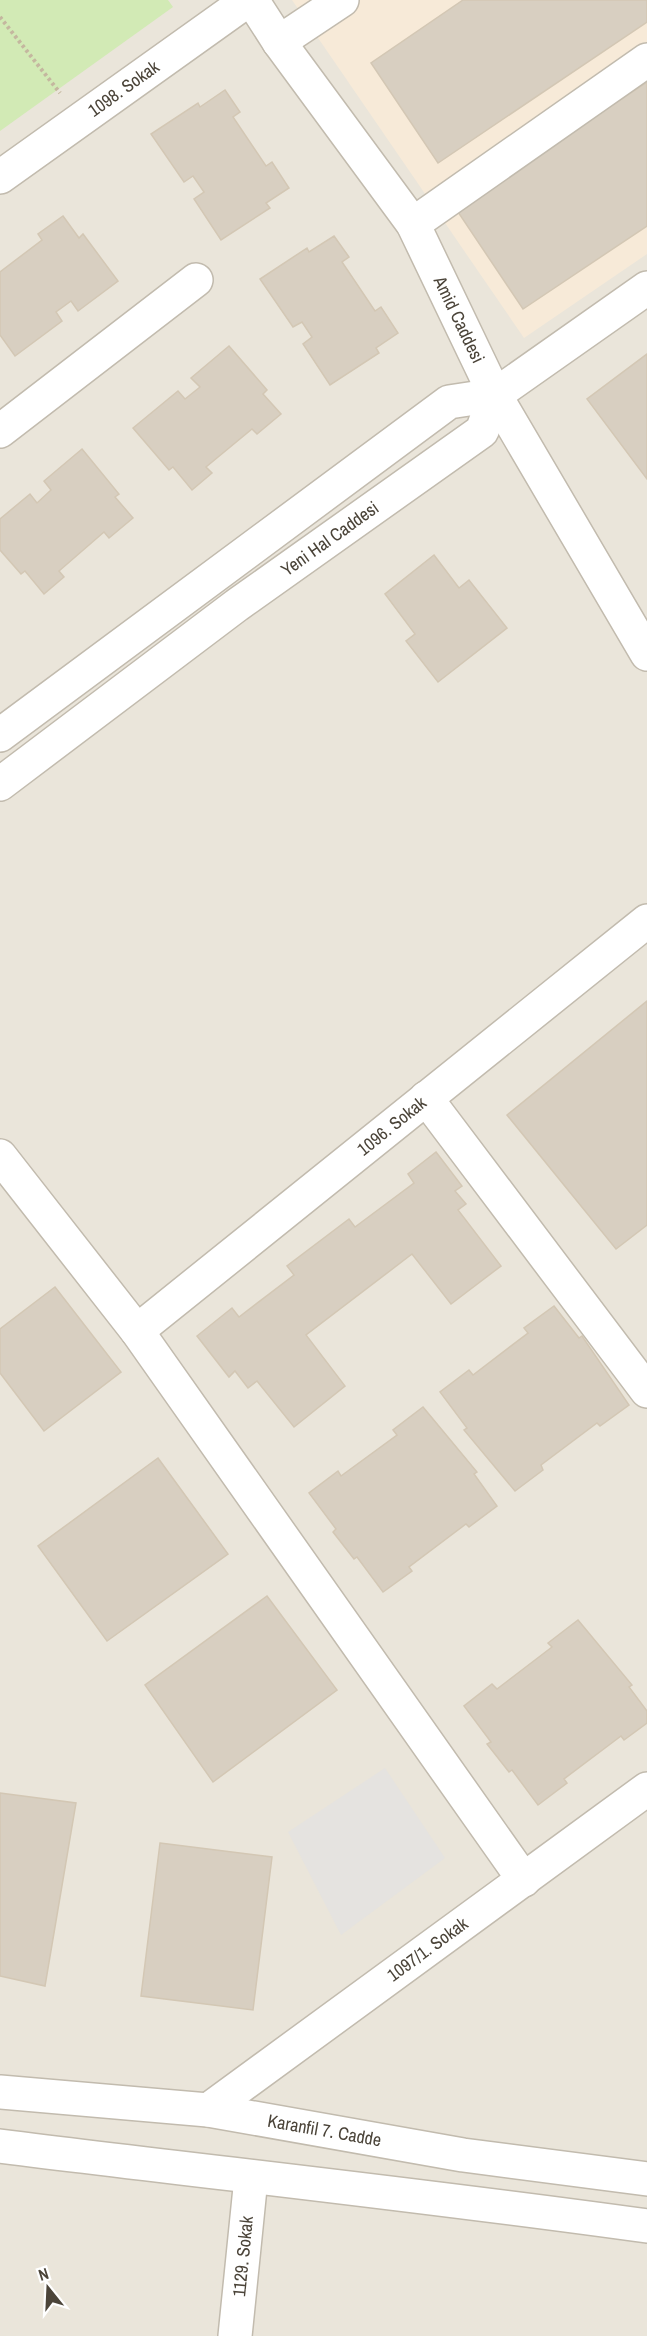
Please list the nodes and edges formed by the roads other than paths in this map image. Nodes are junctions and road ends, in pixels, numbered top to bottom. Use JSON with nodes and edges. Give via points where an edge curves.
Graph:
{"nodes":[{"id":1,"x":248,"y":0,"type":"edge"},
{"id":2,"x":252,"y":0,"type":"edge"},
{"id":3,"x":342,"y":0,"type":"edge"},
{"id":4,"x":279,"y":42,"type":"junction"},
{"id":5,"x":647,"y":60,"type":"edge"},
{"id":6,"x":0,"y":177,"type":"edge"},
{"id":7,"x":413,"y":224,"type":"junction"},
{"id":8,"x":196,"y":280,"type":"dead end"},
{"id":9,"x":647,"y":288,"type":"edge"},
{"id":10,"x":495,"y":394,"type":"junction"},
{"id":11,"x":0,"y":431,"type":"edge"},
{"id":12,"x":647,"y":654,"type":"edge"},
{"id":13,"x":0,"y":735,"type":"edge"},
{"id":14,"x":0,"y":784,"type":"edge"},
{"id":15,"x":647,"y":921,"type":"edge"},
{"id":16,"x":426,"y":1098,"type":"junction"},
{"id":17,"x":0,"y":1156,"type":"edge"},
{"id":18,"x":137,"y":1331,"type":"junction"},
{"id":19,"x":647,"y":1391,"type":"edge"},
{"id":20,"x":647,"y":1789,"type":"edge"},
{"id":21,"x":524,"y":1880,"type":"junction"},
{"id":22,"x":0,"y":2092,"type":"edge"},
{"id":23,"x":208,"y":2110,"type":"junction"},
{"id":24,"x":0,"y":2146,"type":"edge"},
{"id":25,"x":251,"y":2178,"type":"junction"},
{"id":26,"x":647,"y":2178,"type":"edge"},
{"id":27,"x":647,"y":2226,"type":"edge"},
{"id":28,"x":235,"y":2336,"type":"edge"}],
"edges":[{"from":1,"to":6,"type":"street","name":"1098. Sokak"},
{"from":2,"to":4,"type":"street","name":"Amid Caddesi"},
{"from":3,"to":4,"type":"street"},
{"from":4,"to":7,"type":"street","name":"Amid Caddesi"},
{"from":5,"to":7,"type":"street"},
{"from":7,"to":10,"type":"street","name":"Amid Caddesi"},
{"from":8,"to":11,"type":"street"},
{"from":9,"to":10,"type":"street"},
{"from":10,"to":12,"type":"street","name":"Amid Caddesi"},
{"from":10,"to":13,"type":"street","via":[[449,402]]},
{"from":10,"to":14,"type":"street","name":"Yeni Hal Caddesi","via":[[482,431],[237,605]]},
{"from":15,"to":16,"type":"street","name":"1096. Sokak"},
{"from":16,"to":18,"type":"street","name":"1096. Sokak"},
{"from":16,"to":19,"type":"street"},
{"from":17,"to":18,"type":"street"},
{"from":18,"to":21,"type":"street"},
{"from":20,"to":21,"type":"street","name":"1097/1. Sokak"},
{"from":21,"to":23,"type":"street","name":"1097/1. Sokak"},
{"from":22,"to":23,"type":"street","name":"Karanfil 7. Cadde"},
{"from":23,"to":26,"type":"street","name":"Karanfil 7. Cadde","via":[[463,2154]]},
{"from":24,"to":25,"type":"street"},
{"from":25,"to":27,"type":"street","via":[[491,2204]]},
{"from":25,"to":28,"type":"street","name":"1129. Sokak"}]}
